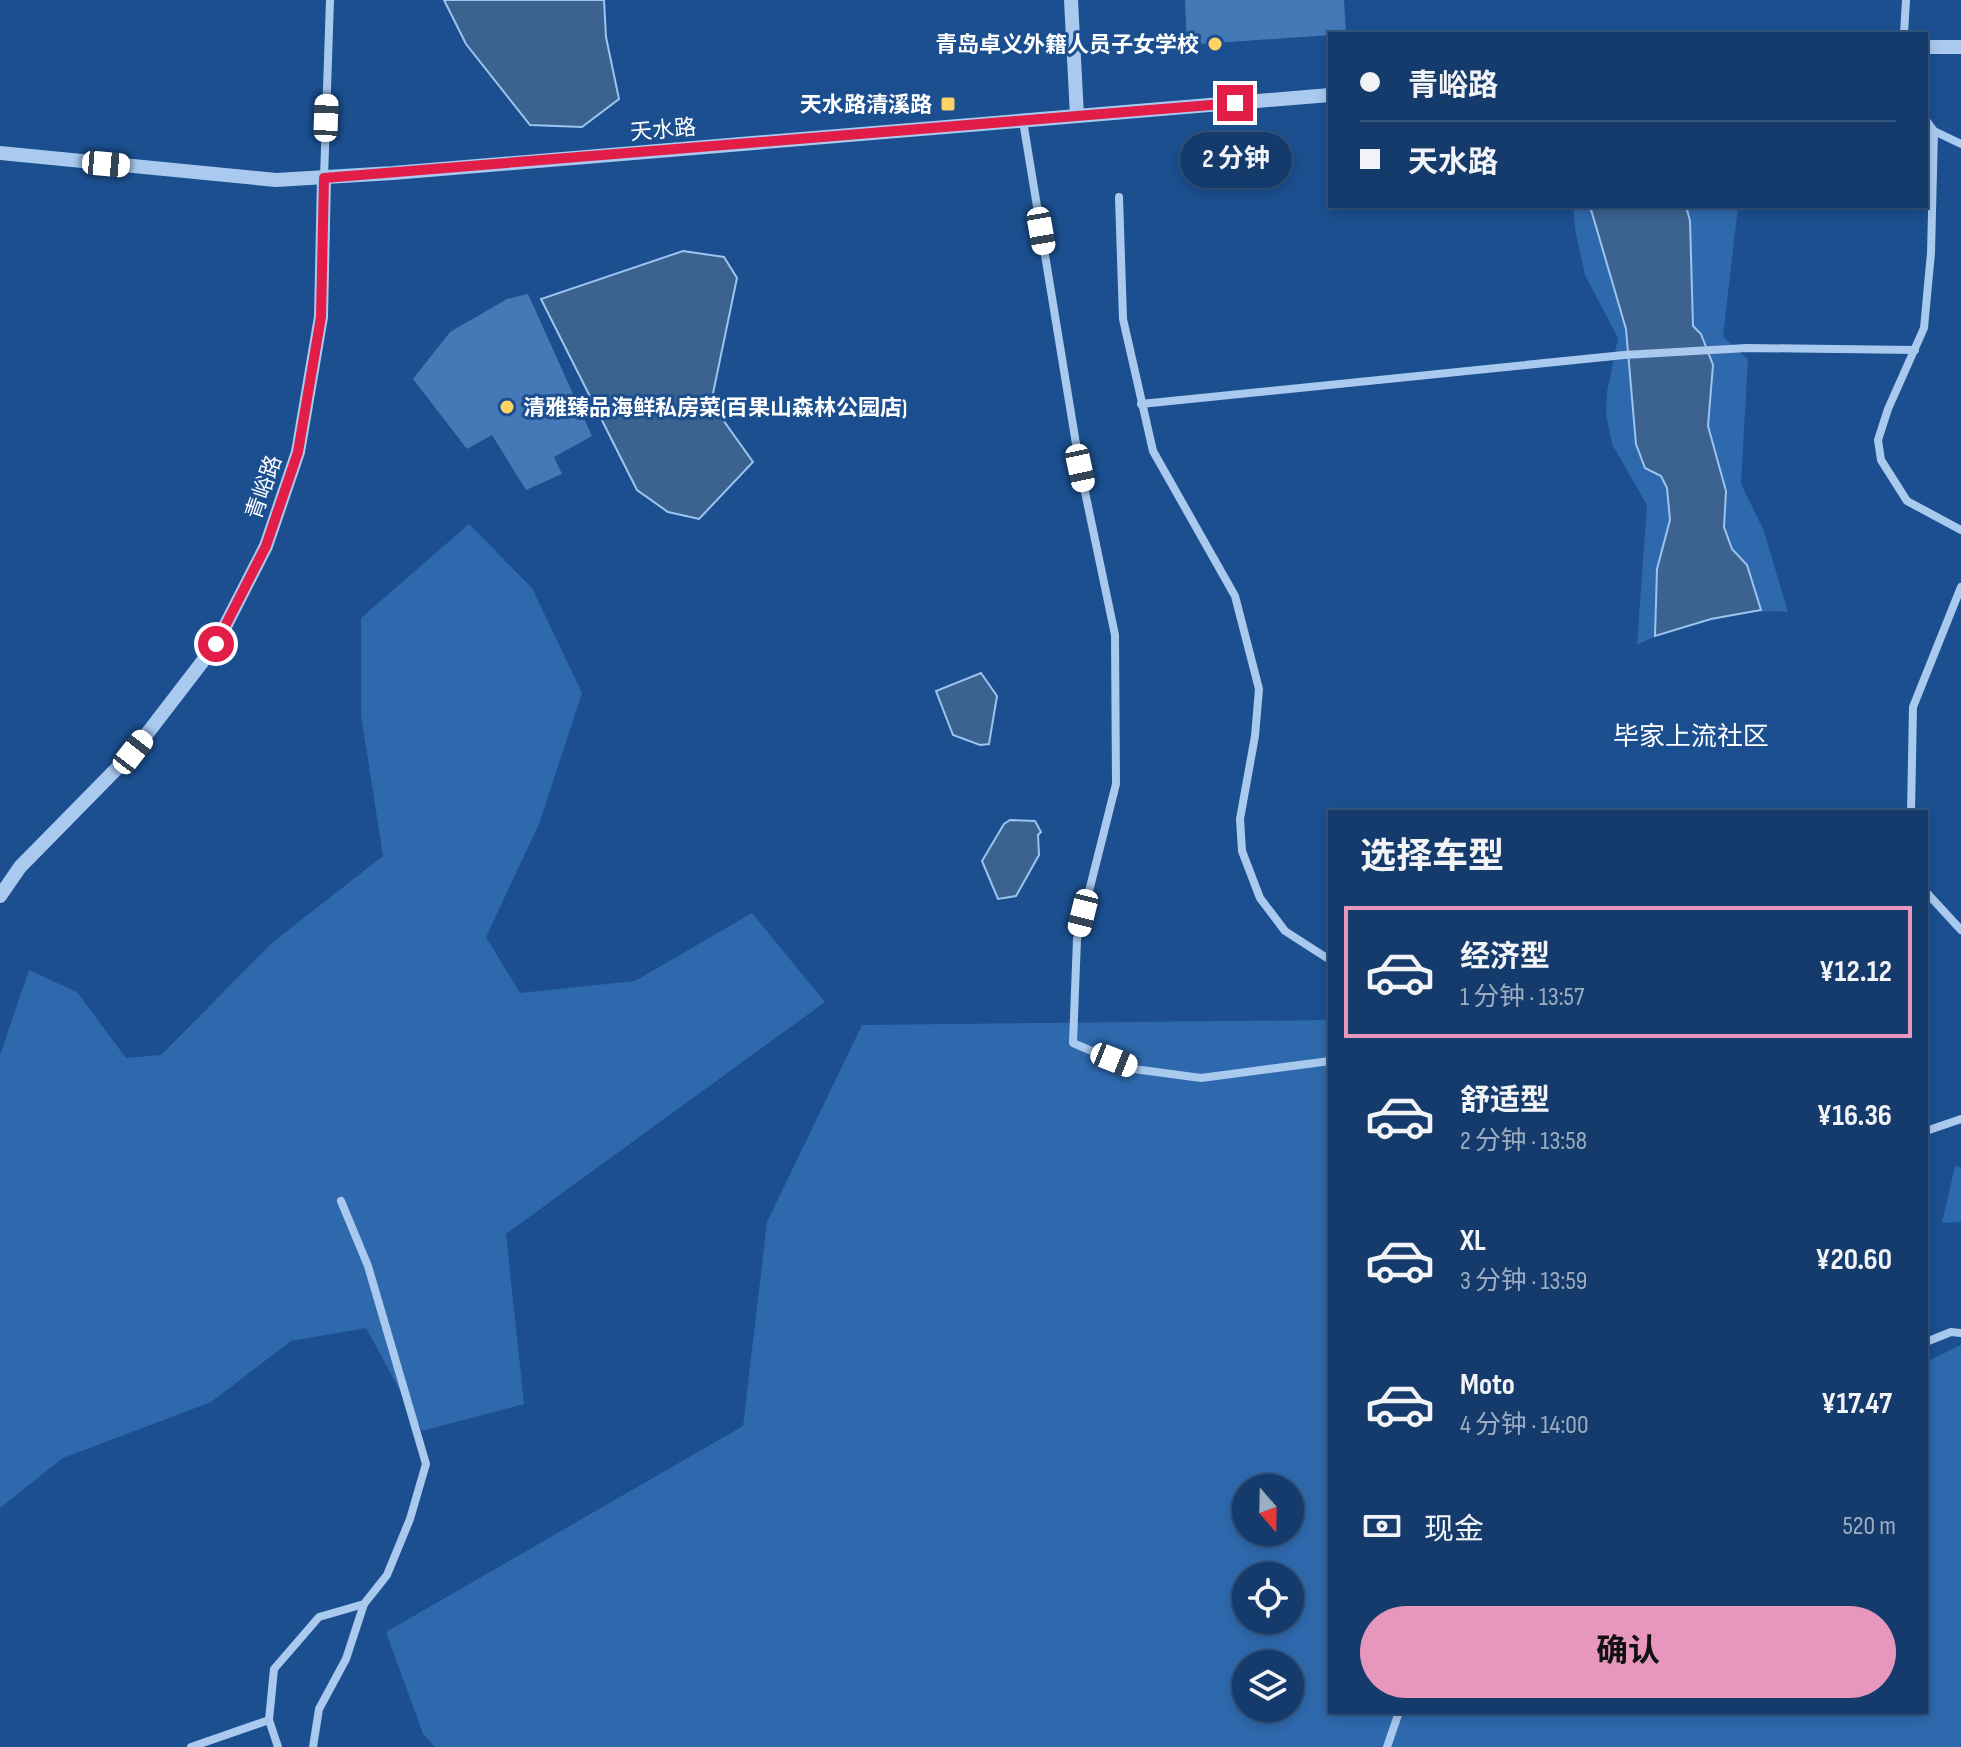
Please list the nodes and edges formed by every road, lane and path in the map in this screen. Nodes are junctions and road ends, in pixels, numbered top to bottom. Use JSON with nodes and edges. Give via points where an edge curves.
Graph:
{"nodes":[{"id":1,"x":330,"y":0,"type":"edge"},
{"id":2,"x":1071,"y":0,"type":"edge"},
{"id":3,"x":1906,"y":0,"type":"edge"},
{"id":4,"x":1904,"y":32,"type":"edge"},
{"id":5,"x":1928,"y":47,"type":"edge"},
{"id":6,"x":1961,"y":47,"type":"edge"},
{"id":7,"x":1328,"y":95,"type":"edge"},
{"id":8,"x":1077,"y":116,"type":"junction"},
{"id":9,"x":1023,"y":121,"type":"junction"},
{"id":10,"x":1928,"y":123,"type":"edge"},
{"id":11,"x":1934,"y":131,"type":"junction"},
{"id":12,"x":1961,"y":144,"type":"edge"},
{"id":13,"x":0,"y":153,"type":"edge"},
{"id":14,"x":324,"y":178,"type":"junction"},
{"id":15,"x":1119,"y":197,"type":"dead end"},
{"id":16,"x":1915,"y":350,"type":"junction"},
{"id":17,"x":1141,"y":404,"type":"junction"},
{"id":18,"x":1961,"y":530,"type":"edge"},
{"id":19,"x":1961,"y":587,"type":"edge"},
{"id":20,"x":1911,"y":810,"type":"edge"},
{"id":21,"x":1928,"y":894,"type":"edge"},
{"id":22,"x":0,"y":896,"type":"edge"},
{"id":23,"x":1961,"y":930,"type":"edge"},
{"id":24,"x":1328,"y":959,"type":"edge"},
{"id":25,"x":1328,"y":1061,"type":"edge"},
{"id":26,"x":1961,"y":1119,"type":"edge"},
{"id":27,"x":1928,"y":1130,"type":"edge"},
{"id":28,"x":341,"y":1201,"type":"dead end"},
{"id":29,"x":1961,"y":1333,"type":"edge"},
{"id":30,"x":1928,"y":1341,"type":"edge"},
{"id":31,"x":364,"y":1604,"type":"junction"},
{"id":32,"x":1398,"y":1714,"type":"edge"},
{"id":33,"x":269,"y":1720,"type":"junction"},
{"id":34,"x":191,"y":1747,"type":"edge"},
{"id":35,"x":278,"y":1747,"type":"edge"},
{"id":36,"x":313,"y":1747,"type":"edge"},
{"id":37,"x":1387,"y":1747,"type":"edge"}],
"edges":[{"from":1,"to":14,"type":"street","name":"青峪路"},
{"from":2,"to":8,"type":"street"},
{"from":3,"to":4,"type":"street"},
{"from":5,"to":6,"type":"street"},
{"from":7,"to":8,"type":"street","name":"天水路"},
{"from":8,"to":9,"type":"street","name":"天水路"},
{"from":9,"to":14,"type":"street","name":"天水路"},
{"from":9,"to":25,"type":"street","via":[[1080,468],[1115,635],[1116,784],[1077,939],[1073,1043],[1134,1069],[1201,1078]]},
{"from":10,"to":11,"type":"street"},
{"from":11,"to":12,"type":"street"},
{"from":11,"to":16,"type":"street","via":[[1931,253],[1924,328]]},
{"from":13,"to":14,"type":"street","name":"天水路","via":[[276,180]]},
{"from":14,"to":22,"type":"street","name":"青峪路","via":[[321,317],[298,452],[266,546],[216,644],[133,752],[20,867]]},
{"from":15,"to":17,"type":"street","via":[[1123,319]]},
{"from":16,"to":17,"type":"street","via":[[1747,348],[1624,355]]},
{"from":16,"to":18,"type":"street","via":[[1878,440],[1881,460],[1907,501]]},
{"from":17,"to":24,"type":"street","via":[[1153,451],[1235,596],[1259,689],[1240,819],[1242,851],[1260,898],[1285,931]]},
{"from":19,"to":20,"type":"street","via":[[1913,707]]},
{"from":21,"to":23,"type":"street"},
{"from":26,"to":27,"type":"street"},
{"from":28,"to":31,"type":"street","via":[[368,1266],[426,1464],[387,1575]]},
{"from":29,"to":30,"type":"street"},
{"from":31,"to":33,"type":"street","via":[[319,1617],[274,1669]]},
{"from":31,"to":36,"type":"street","via":[[346,1659],[319,1709]]},
{"from":32,"to":37,"type":"street"},
{"from":33,"to":34,"type":"street"},
{"from":33,"to":35,"type":"street"}]}
